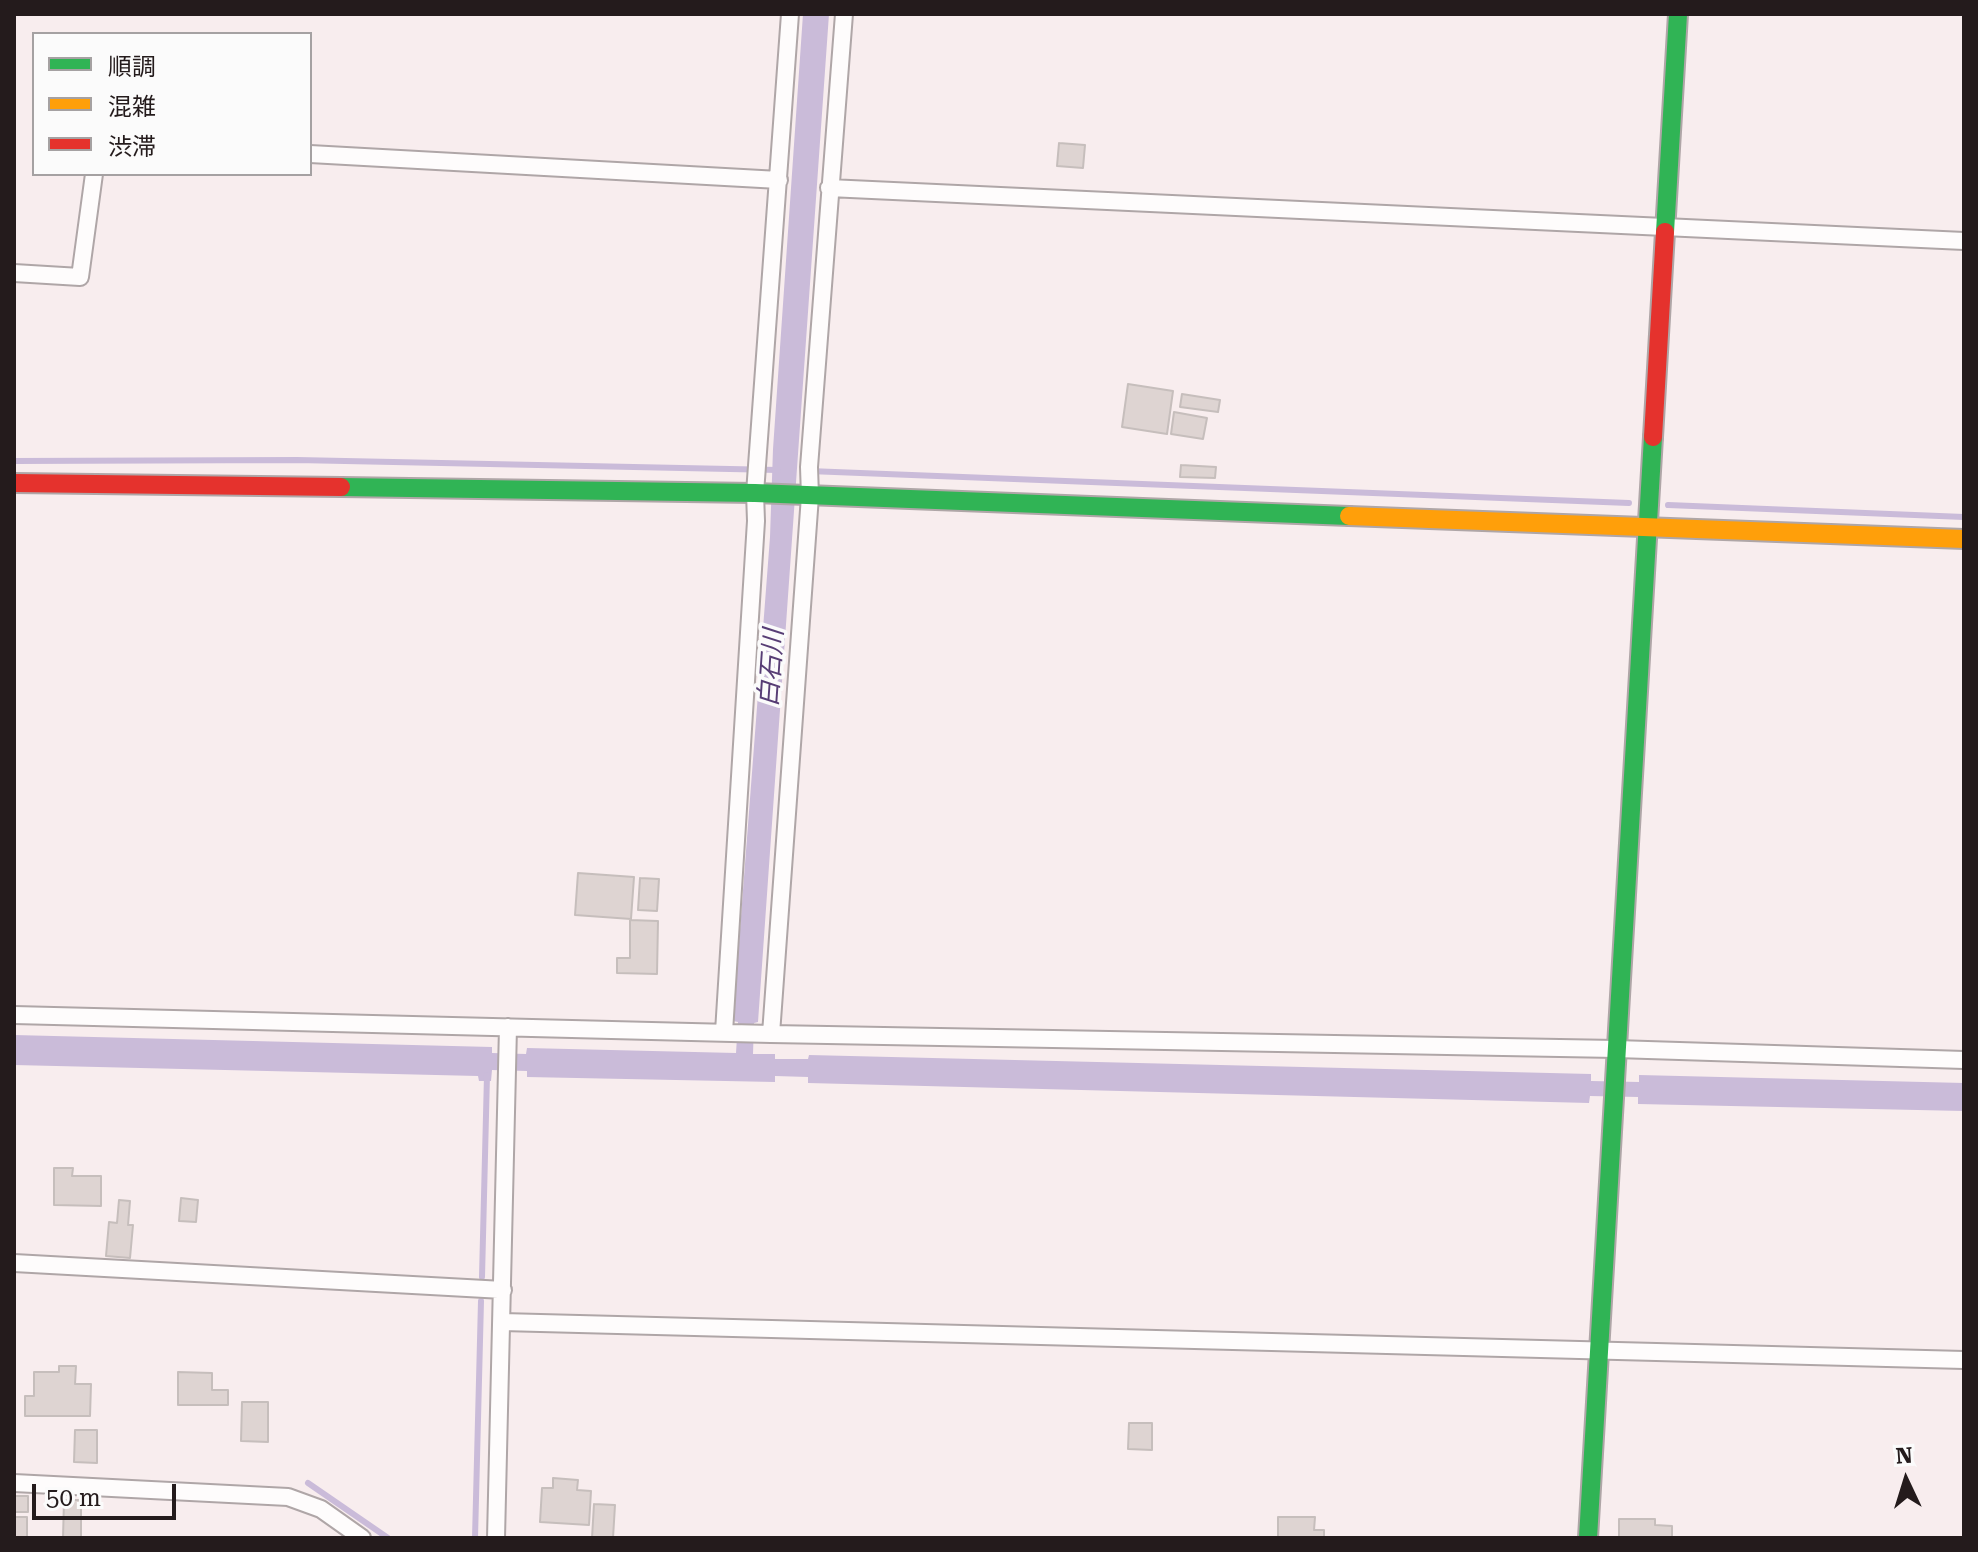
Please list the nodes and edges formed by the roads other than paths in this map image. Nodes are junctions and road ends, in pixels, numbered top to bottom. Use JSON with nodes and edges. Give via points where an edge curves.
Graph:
{"nodes":[{"id":1,"x":790,"y":14,"type":"edge"},
{"id":2,"x":844,"y":14,"type":"edge"},
{"id":3,"x":1678,"y":14,"type":"edge"},
{"id":4,"x":312,"y":154,"type":"edge"},
{"id":5,"x":94,"y":176,"type":"edge"},
{"id":6,"x":779,"y":180,"type":"junction"},
{"id":7,"x":829,"y":188,"type":"junction"},
{"id":8,"x":1666,"y":228,"type":"junction"},
{"id":9,"x":1964,"y":241,"type":"edge"},
{"id":10,"x":14,"y":273,"type":"edge"},
{"id":11,"x":758,"y":481,"type":"junction"},
{"id":12,"x":14,"y":483,"type":"edge"},
{"id":13,"x":807,"y":496,"type":"junction"},
{"id":14,"x":1647,"y":527,"type":"junction"},
{"id":15,"x":1964,"y":539,"type":"edge"},
{"id":16,"x":14,"y":1015,"type":"edge"},
{"id":17,"x":508,"y":1027,"type":"junction"},
{"id":18,"x":728,"y":1032,"type":"junction"},
{"id":19,"x":765,"y":1033,"type":"junction"},
{"id":20,"x":1616,"y":1049,"type":"junction"},
{"id":21,"x":1964,"y":1060,"type":"edge"},
{"id":22,"x":14,"y":1263,"type":"edge"},
{"id":23,"x":503,"y":1290,"type":"junction"},
{"id":24,"x":502,"y":1322,"type":"junction"},
{"id":25,"x":1599,"y":1352,"type":"junction"},
{"id":26,"x":1964,"y":1360,"type":"edge"},
{"id":27,"x":14,"y":1483,"type":"edge"},
{"id":28,"x":362,"y":1538,"type":"edge"},
{"id":29,"x":496,"y":1538,"type":"edge"},
{"id":30,"x":1588,"y":1538,"type":"edge"}],
"edges":[{"from":1,"to":6,"type":"street"},
{"from":2,"to":7,"type":"street"},
{"from":3,"to":8,"type":"street"},
{"from":4,"to":6,"type":"street"},
{"from":5,"to":10,"type":"street","via":[[80,277]]},
{"from":6,"to":11,"type":"street"},
{"from":7,"to":8,"type":"street"},
{"from":7,"to":13,"type":"street"},
{"from":8,"to":9,"type":"street"},
{"from":8,"to":14,"type":"street"},
{"from":11,"to":12,"type":"street"},
{"from":11,"to":13,"type":"street"},
{"from":11,"to":18,"type":"street"},
{"from":13,"to":14,"type":"street"},
{"from":13,"to":19,"type":"street"},
{"from":14,"to":15,"type":"street"},
{"from":14,"to":20,"type":"street"},
{"from":16,"to":17,"type":"street"},
{"from":17,"to":18,"type":"street"},
{"from":17,"to":23,"type":"street"},
{"from":18,"to":19,"type":"street"},
{"from":19,"to":20,"type":"street"},
{"from":20,"to":21,"type":"street"},
{"from":20,"to":25,"type":"street"},
{"from":22,"to":23,"type":"street"},
{"from":23,"to":24,"type":"street"},
{"from":24,"to":25,"type":"street"},
{"from":24,"to":29,"type":"street"},
{"from":25,"to":26,"type":"street"},
{"from":25,"to":30,"type":"street"},
{"from":27,"to":28,"type":"street","via":[[288,1497],[321,1509]]}]}
